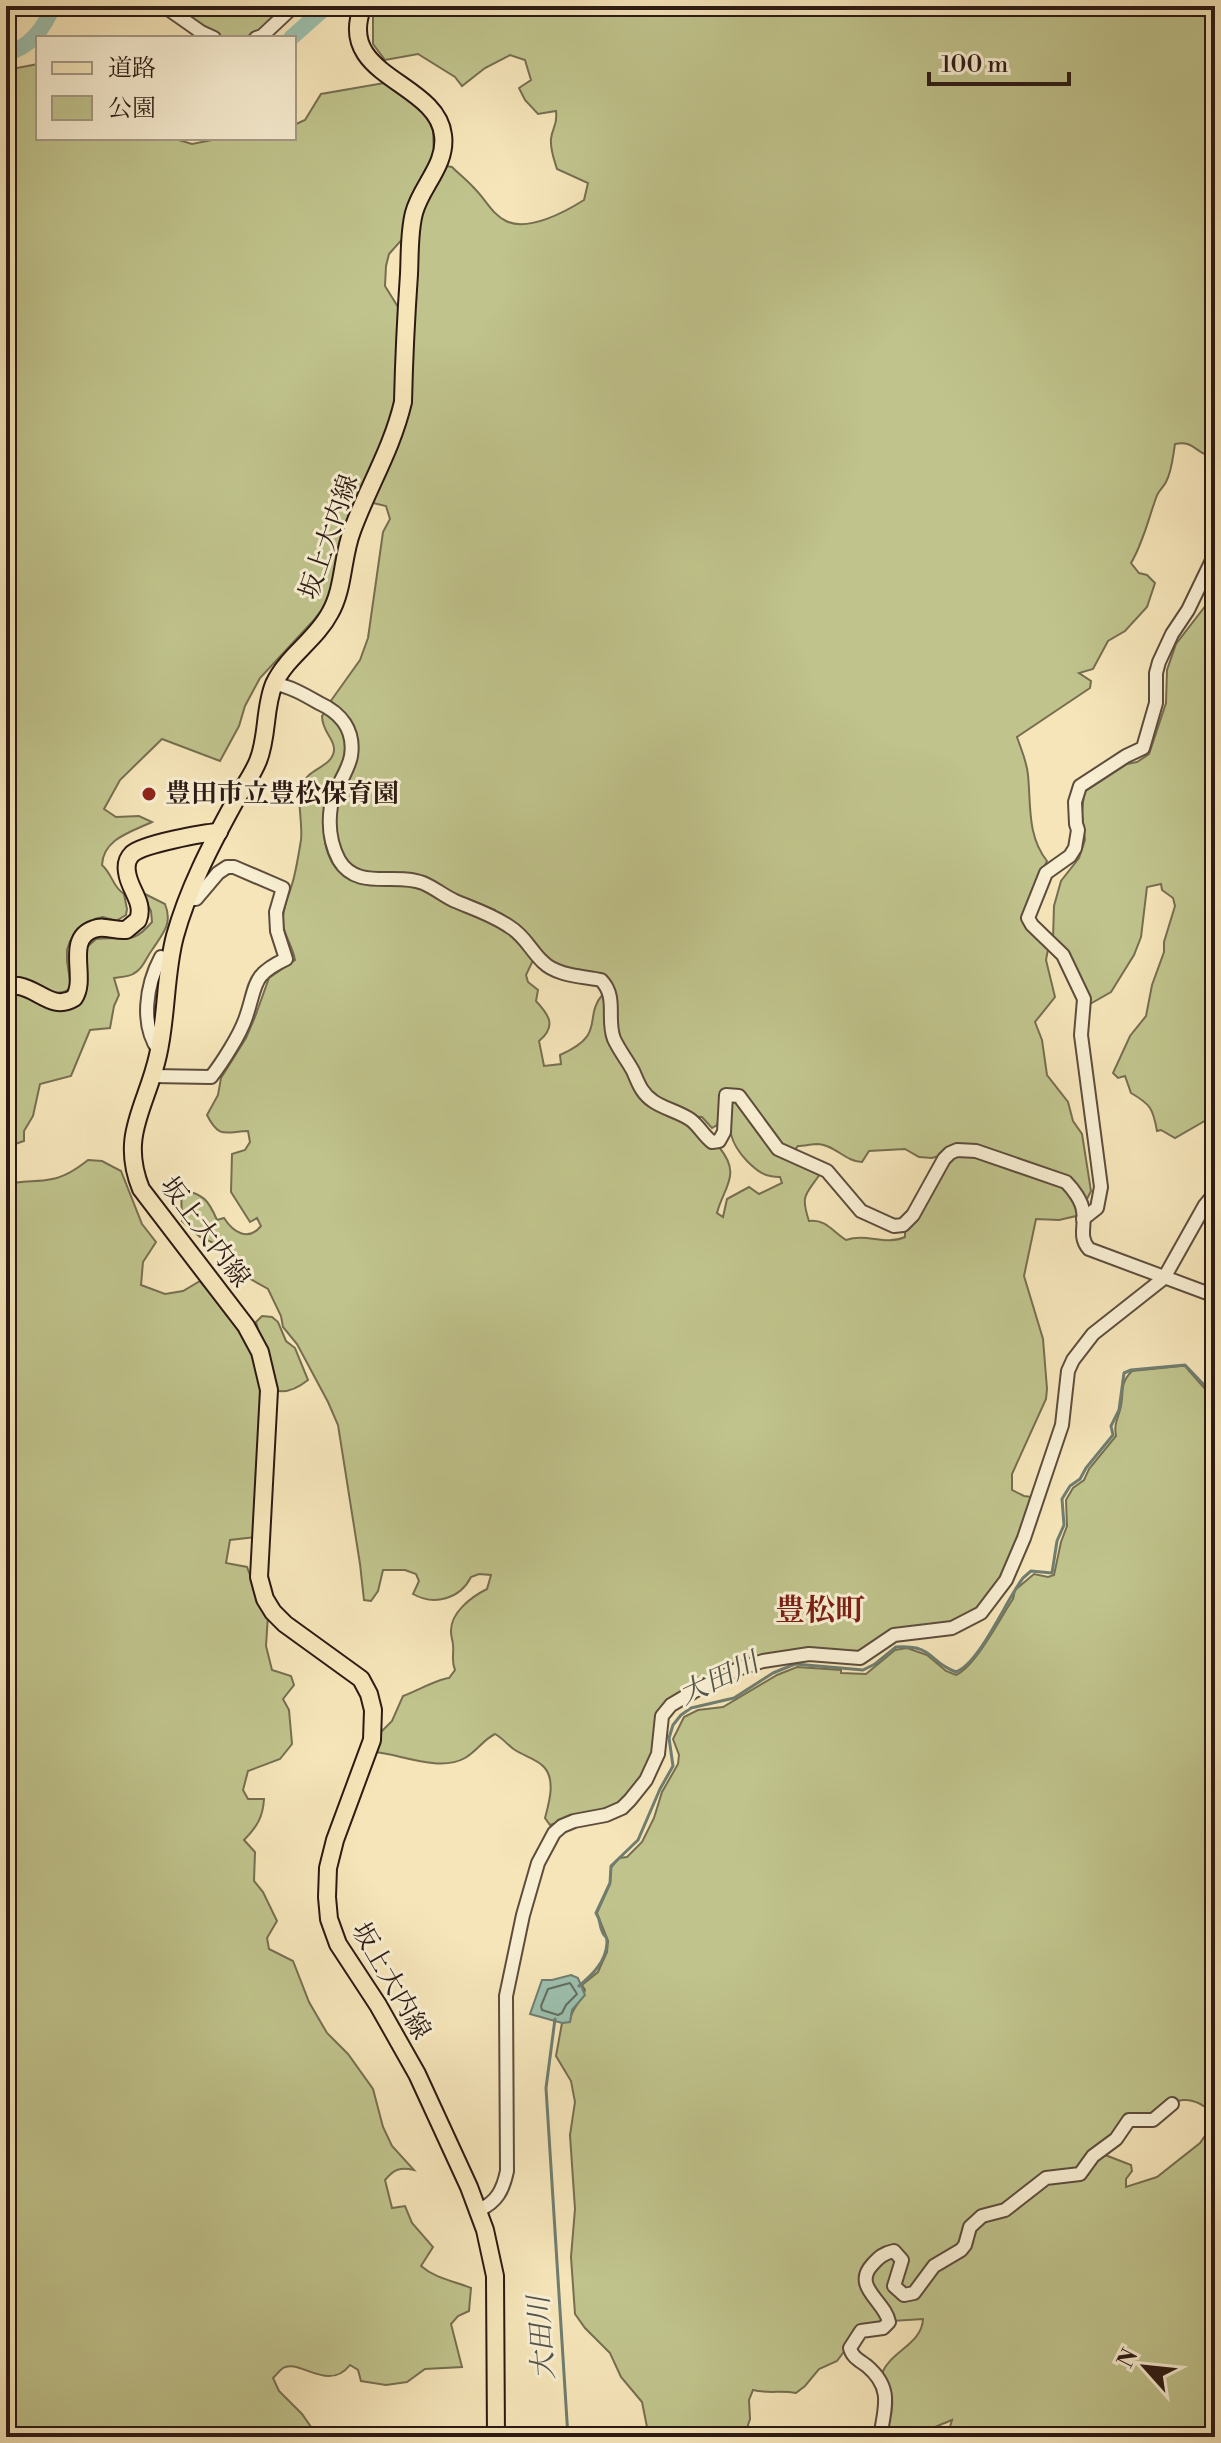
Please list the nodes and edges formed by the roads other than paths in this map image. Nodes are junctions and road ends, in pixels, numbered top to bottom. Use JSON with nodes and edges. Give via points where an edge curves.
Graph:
{"nodes":[{"id":1,"x":164,"y":6,"type":"edge"},
{"id":2,"x":294,"y":6,"type":"edge"},
{"id":3,"x":363,"y":6,"type":"edge"},
{"id":4,"x":210,"y":36,"type":"edge"},
{"id":5,"x":262,"y":36,"type":"edge"},
{"id":6,"x":1215,"y":554,"type":"edge"},
{"id":7,"x":274,"y":684,"type":"junction"},
{"id":8,"x":219,"y":832,"type":"junction"},
{"id":9,"x":188,"y":899,"type":"junction"},
{"id":10,"x":161,"y":957,"type":"dead end"},
{"id":11,"x":6,"y":985,"type":"edge"},
{"id":12,"x":159,"y":1051,"type":"junction"},
{"id":13,"x":153,"y":1076,"type":"junction"},
{"id":14,"x":1215,"y":1193,"type":"edge"},
{"id":15,"x":1083,"y":1219,"type":"junction"},
{"id":16,"x":1164,"y":1278,"type":"junction"},
{"id":17,"x":1215,"y":1296,"type":"edge"},
{"id":18,"x":1172,"y":2104,"type":"dead end"},
{"id":19,"x":479,"y":2210,"type":"junction"},
{"id":20,"x":495,"y":2437,"type":"edge"},
{"id":21,"x":880,"y":2437,"type":"edge"}],
"edges":[{"from":1,"to":4,"type":"street"},
{"from":2,"to":5,"type":"street"},
{"from":3,"to":7,"type":"main road","name":"坂上大内線","via":[[360,36],[368,58],[429,106],[440,122],[443,147],[414,212],[403,402],[396,432],[352,530],[335,604]]},
{"from":6,"to":15,"type":"street","via":[[1159,662],[1158,696],[1143,748],[1080,786],[1075,848],[1046,873],[1028,914],[1032,925],[1063,955],[1084,999],[1081,1035],[1101,1187],[1097,1208]]},
{"from":7,"to":8,"type":"main road","name":"坂上大内線","via":[[259,759]]},
{"from":7,"to":15,"type":"street","via":[[328,707],[350,732],[351,756],[330,816],[330,835],[342,864],[357,877],[420,882],[514,929],[544,964],[601,980],[610,995],[614,1039],[638,1085],[654,1102],[695,1123],[712,1142],[724,1132],[726,1095],[731,1094],[743,1100],[778,1149],[827,1171],[861,1211],[894,1226],[913,1215],[944,1159],[967,1149],[1066,1182],[1084,1210]]},
{"from":8,"to":9,"type":"main road","name":"坂上大内線"},
{"from":8,"to":11,"type":"main road","via":[[132,855],[126,866],[140,905],[138,920],[126,930],[98,927],[82,937],[74,998],[56,1003]]},
{"from":9,"to":12,"type":"main road","name":"坂上大内線","via":[[172,953]]},
{"from":9,"to":13,"type":"street","via":[[196,899],[227,867],[283,888],[276,912],[286,959],[270,966],[257,981],[246,1018],[211,1077]]},
{"from":10,"to":12,"type":"street","via":[[147,999],[151,1039]]},
{"from":12,"to":13,"type":"main road","name":"坂上大内線"},
{"from":13,"to":19,"type":"main road","name":"坂上大内線","via":[[133,1132],[136,1175],[151,1203],[246,1326],[265,1371],[269,1390],[259,1577],[265,1599],[285,1624],[361,1679],[373,1710],[372,1740],[328,1868],[329,1919],[350,1966],[417,2074]]},
{"from":14,"to":16,"type":"street"},
{"from":15,"to":16,"type":"street","via":[[1083,1242],[1089,1249]]},
{"from":16,"to":17,"type":"street"},
{"from":16,"to":19,"type":"street","via":[[1093,1334],[1073,1360],[1062,1425],[1024,1538],[1006,1580],[981,1613],[952,1628],[894,1635],[860,1658],[809,1654],[763,1661],[693,1692],[662,1716],[658,1754],[630,1800],[606,1815],[574,1821],[554,1833],[538,1863],[506,1996],[505,2185]]},
{"from":18,"to":21,"type":"street","via":[[1153,2120],[1129,2120],[1080,2174],[1046,2178],[1005,2210],[982,2216],[970,2227],[961,2250],[934,2266],[914,2293],[904,2295],[894,2286],[902,2260],[894,2251],[869,2268],[866,2288],[889,2322],[861,2331],[850,2348],[884,2386]]},
{"from":19,"to":20,"type":"main road","name":"坂上大内線","via":[[495,2276]]}]}
